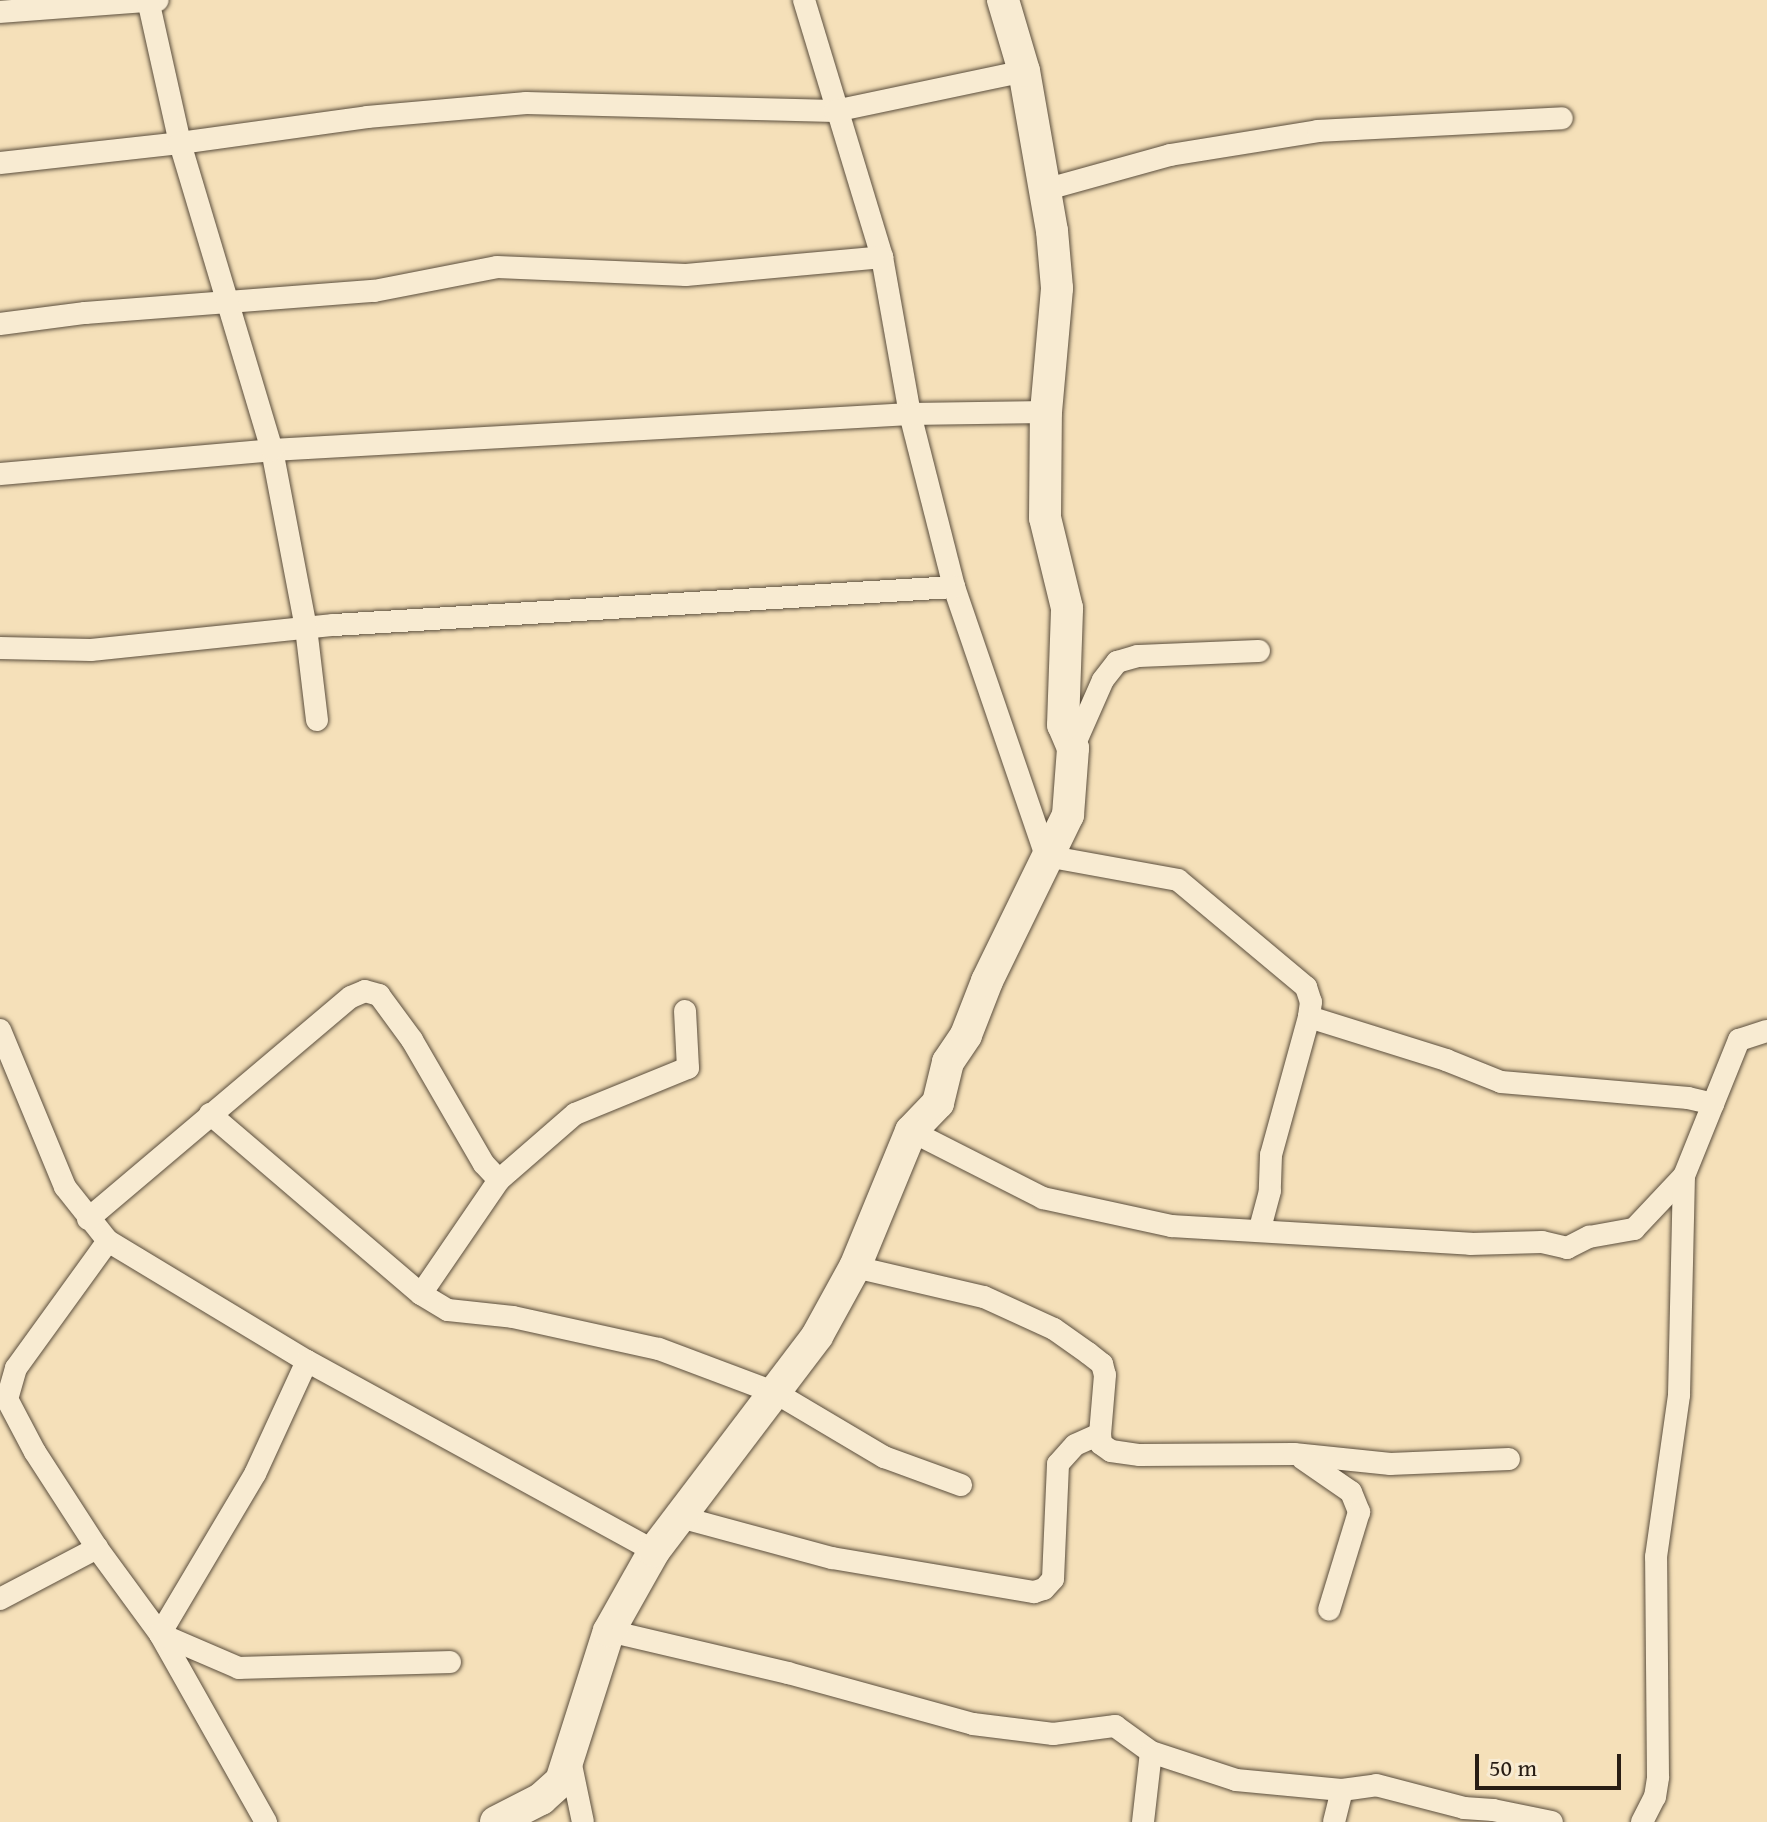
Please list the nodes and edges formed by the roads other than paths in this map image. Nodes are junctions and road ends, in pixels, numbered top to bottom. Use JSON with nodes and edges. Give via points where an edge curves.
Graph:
{"nodes":[{"id":1,"x":148,"y":0,"type":"edge"},
{"id":2,"x":158,"y":0,"type":"edge"},
{"id":3,"x":804,"y":0,"type":"edge"},
{"id":4,"x":1003,"y":0,"type":"edge"},
{"id":5,"x":0,"y":12,"type":"edge"},
{"id":6,"x":1024,"y":71,"type":"junction"},
{"id":7,"x":835,"y":111,"type":"junction"},
{"id":8,"x":1562,"y":118,"type":"dead end"},
{"id":9,"x":180,"y":143,"type":"junction"},
{"id":10,"x":0,"y":163,"type":"edge"},
{"id":11,"x":1044,"y":190,"type":"junction"},
{"id":12,"x":882,"y":257,"type":"junction"},
{"id":13,"x":227,"y":301,"type":"junction"},
{"id":14,"x":0,"y":324,"type":"edge"},
{"id":15,"x":1046,"y":412,"type":"junction"},
{"id":16,"x":910,"y":414,"type":"junction"},
{"id":17,"x":272,"y":450,"type":"junction"},
{"id":18,"x":0,"y":474,"type":"edge"},
{"id":19,"x":954,"y":587,"type":"junction"},
{"id":20,"x":306,"y":628,"type":"junction"},
{"id":21,"x":0,"y":648,"type":"edge"},
{"id":22,"x":1259,"y":651,"type":"dead end"},
{"id":23,"x":317,"y":720,"type":"dead end"},
{"id":24,"x":1073,"y":748,"type":"junction"},
{"id":25,"x":1046,"y":856,"type":"junction"},
{"id":26,"x":685,"y":1011,"type":"dead end"},
{"id":27,"x":1309,"y":1017,"type":"junction"},
{"id":28,"x":0,"y":1030,"type":"edge"},
{"id":29,"x":1767,"y":1031,"type":"edge"},
{"id":30,"x":1713,"y":1104,"type":"junction"},
{"id":31,"x":210,"y":1114,"type":"junction"},
{"id":32,"x":911,"y":1131,"type":"junction"},
{"id":33,"x":1684,"y":1176,"type":"junction"},
{"id":34,"x":499,"y":1180,"type":"junction"},
{"id":35,"x":88,"y":1219,"type":"junction"},
{"id":36,"x":1260,"y":1229,"type":"junction"},
{"id":37,"x":108,"y":1241,"type":"junction"},
{"id":38,"x":855,"y":1267,"type":"junction"},
{"id":39,"x":421,"y":1294,"type":"junction"},
{"id":40,"x":307,"y":1361,"type":"junction"},
{"id":41,"x":776,"y":1393,"type":"junction"},
{"id":42,"x":1100,"y":1434,"type":"junction"},
{"id":43,"x":1294,"y":1454,"type":"junction"},
{"id":44,"x":1509,"y":1459,"type":"dead end"},
{"id":45,"x":961,"y":1485,"type":"dead end"},
{"id":46,"x":680,"y":1517,"type":"junction"},
{"id":47,"x":97,"y":1548,"type":"junction"},
{"id":48,"x":654,"y":1551,"type":"junction"},
{"id":49,"x":0,"y":1599,"type":"edge"},
{"id":50,"x":1329,"y":1610,"type":"dead end"},
{"id":51,"x":609,"y":1631,"type":"junction"},
{"id":52,"x":160,"y":1634,"type":"junction"},
{"id":53,"x":450,"y":1662,"type":"dead end"},
{"id":54,"x":1151,"y":1752,"type":"junction"},
{"id":55,"x":570,"y":1760,"type":"junction"},
{"id":56,"x":1342,"y":1790,"type":"junction"},
{"id":57,"x":266,"y":1822,"type":"edge"},
{"id":58,"x":496,"y":1822,"type":"edge"},
{"id":59,"x":583,"y":1822,"type":"edge"},
{"id":60,"x":1143,"y":1822,"type":"edge"},
{"id":61,"x":1334,"y":1822,"type":"edge"},
{"id":62,"x":1552,"y":1822,"type":"edge"},
{"id":63,"x":1642,"y":1822,"type":"edge"}],
"edges":[{"from":1,"to":2,"type":"street"},
{"from":1,"to":5,"type":"street"},
{"from":1,"to":9,"type":"street"},
{"from":3,"to":7,"type":"street"},
{"from":4,"to":6,"type":"street"},
{"from":6,"to":7,"type":"street"},
{"from":6,"to":11,"type":"street"},
{"from":7,"to":9,"type":"street","via":[[526,103],[367,117]]},
{"from":7,"to":12,"type":"street"},
{"from":8,"to":11,"type":"street","via":[[1318,131],[1170,155]]},
{"from":9,"to":10,"type":"street"},
{"from":9,"to":13,"type":"street"},
{"from":11,"to":15,"type":"street","via":[[1057,288]]},
{"from":12,"to":13,"type":"street","via":[[686,275],[497,267],[374,291]]},
{"from":12,"to":16,"type":"street"},
{"from":13,"to":14,"type":"street"},
{"from":13,"to":17,"type":"street"},
{"from":15,"to":16,"type":"street"},
{"from":15,"to":24,"type":"street","via":[[1045,518],[1067,608],[1063,725]]},
{"from":16,"to":17,"type":"street"},
{"from":16,"to":19,"type":"street"},
{"from":17,"to":18,"type":"street"},
{"from":17,"to":20,"type":"street"},
{"from":19,"to":20,"type":"street"},
{"from":19,"to":25,"type":"street"},
{"from":20,"to":21,"type":"street","via":[[91,650]]},
{"from":20,"to":23,"type":"street"},
{"from":22,"to":24,"type":"street","via":[[1138,656],[1117,662],[1103,680]]},
{"from":24,"to":25,"type":"street","via":[[1068,815]]},
{"from":25,"to":27,"type":"street","via":[[1178,880],[1306,987]]},
{"from":25,"to":32,"type":"street","via":[[966,1035],[948,1062],[938,1103]]},
{"from":26,"to":34,"type":"street","via":[[688,1068],[575,1114]]},
{"from":27,"to":30,"type":"street","via":[[1501,1082]]},
{"from":27,"to":36,"type":"street","via":[[1271,1155],[1270,1191]]},
{"from":28,"to":35,"type":"street","via":[[53,1162]]},
{"from":29,"to":30,"type":"street","via":[[1739,1040]]},
{"from":30,"to":33,"type":"street"},
{"from":31,"to":34,"type":"street","via":[[351,997],[365,991],[379,995],[412,1040],[484,1164]]},
{"from":31,"to":35,"type":"street"},
{"from":31,"to":39,"type":"street"},
{"from":32,"to":36,"type":"street","via":[[1043,1198],[1171,1226]]},
{"from":32,"to":38,"type":"street"},
{"from":33,"to":36,"type":"street","via":[[1634,1229],[1589,1237],[1567,1248],[1542,1242],[1442,1243]]},
{"from":33,"to":63,"type":"street","via":[[1679,1395],[1656,1557],[1658,1777]]},
{"from":34,"to":39,"type":"street"},
{"from":35,"to":37,"type":"street"},
{"from":37,"to":40,"type":"street"},
{"from":37,"to":47,"type":"street","via":[[16,1368],[7,1399]]},
{"from":38,"to":41,"type":"street","via":[[817,1336]]},
{"from":38,"to":42,"type":"street","via":[[971,1293],[1054,1329],[1102,1364]]},
{"from":39,"to":41,"type":"street","via":[[448,1310],[513,1317],[659,1349]]},
{"from":40,"to":48,"type":"street"},
{"from":40,"to":52,"type":"street","via":[[255,1474]]},
{"from":41,"to":45,"type":"street","via":[[884,1457]]},
{"from":41,"to":46,"type":"street"},
{"from":42,"to":43,"type":"street","via":[[1101,1444],[1111,1451],[1140,1455]]},
{"from":42,"to":46,"type":"street","via":[[1075,1445],[1058,1464],[1053,1579],[1034,1592],[832,1558]]},
{"from":43,"to":44,"type":"street","via":[[1390,1464]]},
{"from":43,"to":50,"type":"street","via":[[1351,1492],[1359,1512]]},
{"from":46,"to":48,"type":"street"},
{"from":47,"to":49,"type":"street"},
{"from":47,"to":52,"type":"street"},
{"from":48,"to":51,"type":"street"},
{"from":51,"to":54,"type":"street","via":[[973,1724],[1053,1734],[1115,1726]]},
{"from":51,"to":55,"type":"street"},
{"from":52,"to":53,"type":"street","via":[[239,1668]]},
{"from":52,"to":57,"type":"street"},
{"from":54,"to":56,"type":"street","via":[[1236,1780]]},
{"from":54,"to":60,"type":"street"},
{"from":55,"to":58,"type":"street","via":[[561,1781],[541,1799]]},
{"from":55,"to":59,"type":"street"},
{"from":56,"to":61,"type":"street"},
{"from":56,"to":62,"type":"street","via":[[1376,1785],[1464,1808]]}]}
